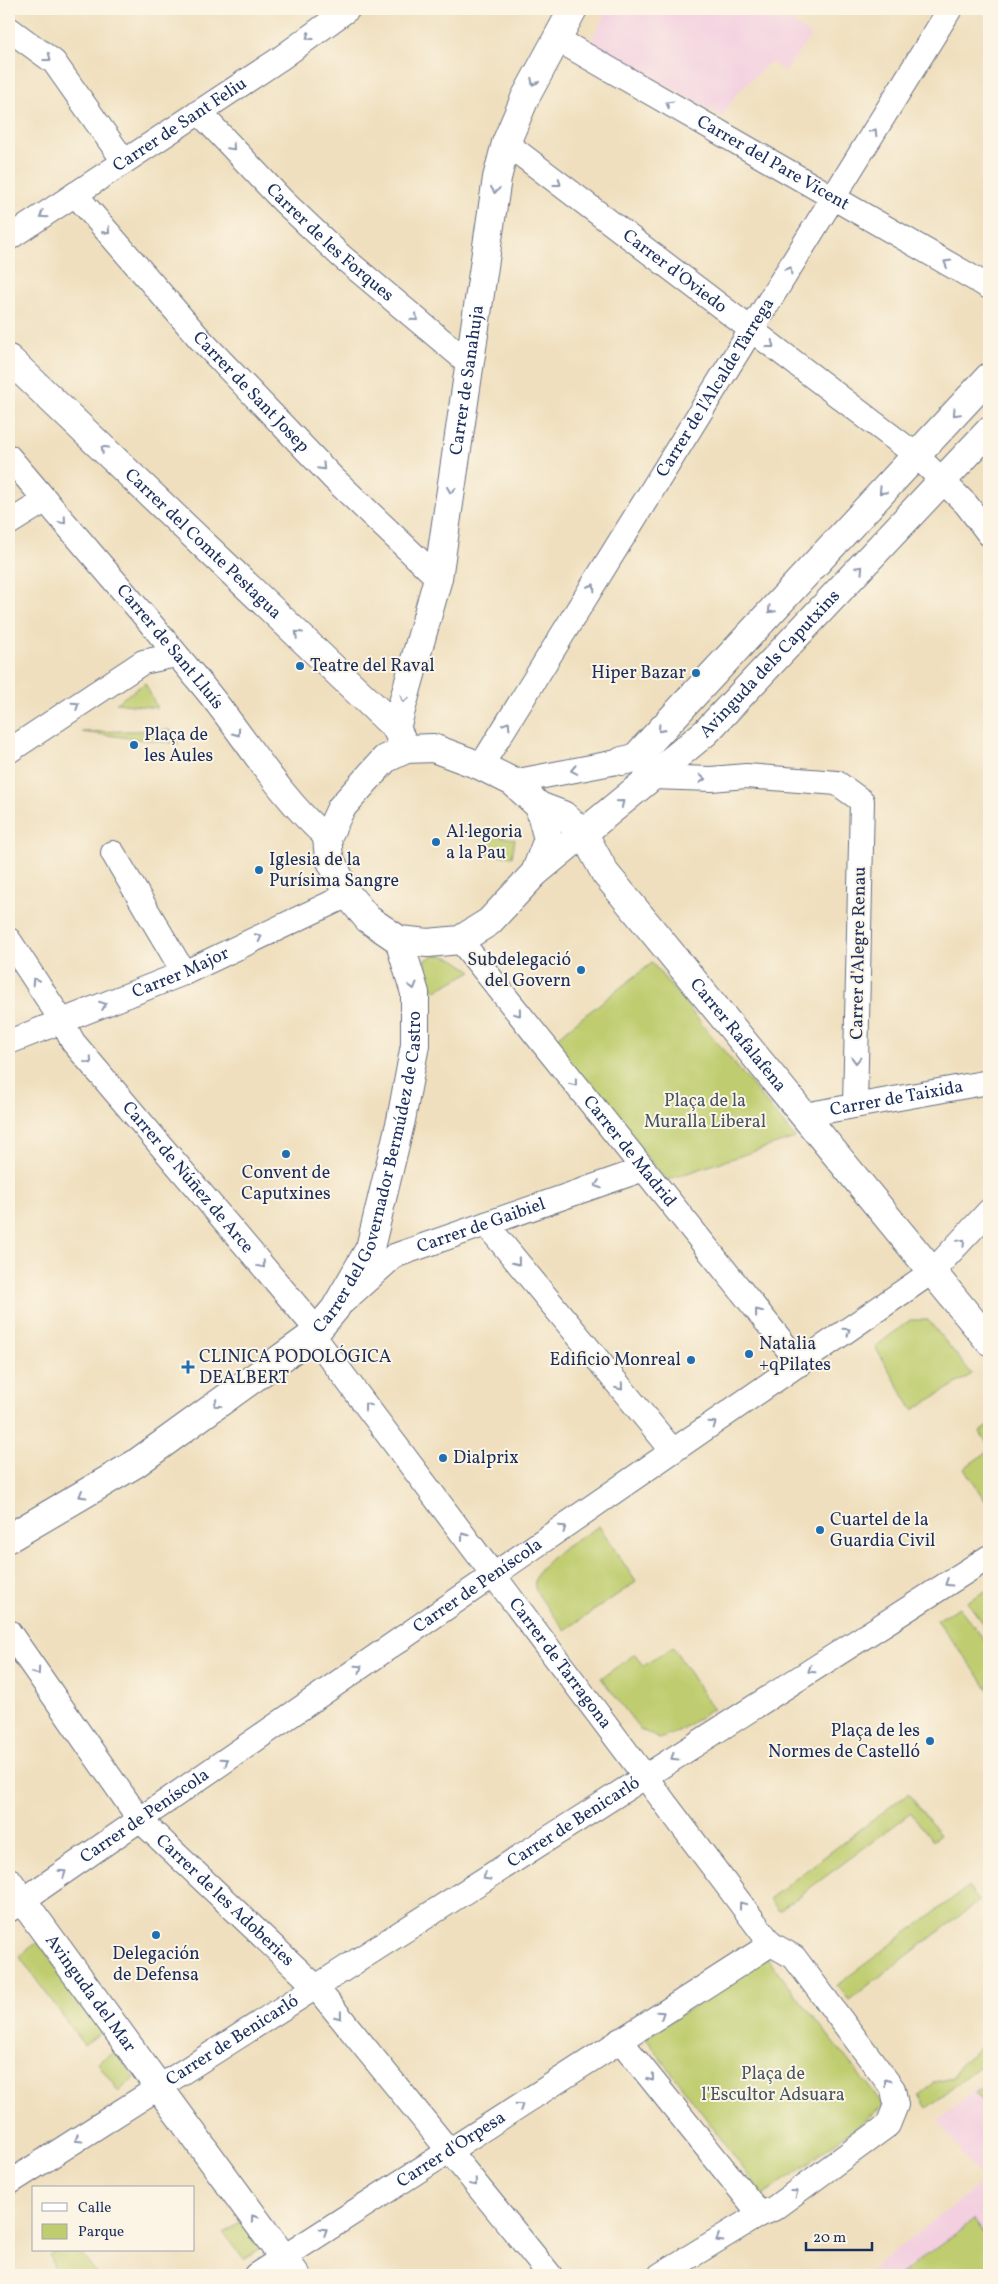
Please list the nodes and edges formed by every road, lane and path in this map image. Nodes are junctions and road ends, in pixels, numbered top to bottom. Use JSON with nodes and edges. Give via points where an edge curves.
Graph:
{"nodes":[{"id":1,"x":348,"y":9,"type":"edge"},
{"id":2,"x":573,"y":9,"type":"edge"},
{"id":3,"x":950,"y":9,"type":"edge"},
{"id":4,"x":9,"y":30,"type":"edge"},
{"id":5,"x":557,"y":39,"type":"junction"},
{"id":6,"x":199,"y":112,"type":"junction"},
{"id":7,"x":506,"y":143,"type":"junction"},
{"id":8,"x":124,"y":161,"type":"junction"},
{"id":9,"x":75,"y":194,"type":"junction"},
{"id":10,"x":833,"y":198,"type":"junction"},
{"id":11,"x":9,"y":238,"type":"edge"},
{"id":12,"x":989,"y":287,"type":"edge"},
{"id":13,"x":751,"y":330,"type":"junction"},
{"id":14,"x":9,"y":359,"type":"edge"},
{"id":15,"x":470,"y":364,"type":"junction"},
{"id":16,"x":989,"y":377,"type":"edge"},
{"id":17,"x":989,"y":431,"type":"edge"},
{"id":18,"x":916,"y":456,"type":"junction"},
{"id":19,"x":9,"y":457,"type":"edge"},
{"id":20,"x":943,"y":481,"type":"junction"},
{"id":21,"x":46,"y":500,"type":"junction"},
{"id":22,"x":9,"y":523,"type":"edge"},
{"id":23,"x":989,"y":534,"type":"edge"},
{"id":24,"x":438,"y":578,"type":"junction"},
{"id":25,"x":176,"y":655,"type":"junction"},
{"id":26,"x":401,"y":738,"type":"junction"},
{"id":27,"x":9,"y":751,"type":"edge"},
{"id":28,"x":622,"y":761,"type":"joint"},
{"id":29,"x":481,"y":766,"type":"junction"},
{"id":30,"x":653,"y":777,"type":"junction"},
{"id":31,"x":514,"y":782,"type":"junction"},
{"id":32,"x":539,"y":806,"type":"junction"},
{"id":33,"x":584,"y":834,"type":"junction"},
{"id":34,"x":327,"y":838,"type":"junction"},
{"id":35,"x":113,"y":853,"type":"dead end"},
{"id":36,"x":535,"y":873,"type":"junction"},
{"id":37,"x":348,"y":895,"type":"junction"},
{"id":38,"x":9,"y":940,"type":"edge"},
{"id":39,"x":399,"y":940,"type":"junction"},
{"id":40,"x":460,"y":940,"type":"junction"},
{"id":41,"x":184,"y":973,"type":"junction"},
{"id":42,"x":62,"y":1021,"type":"junction"},
{"id":43,"x":9,"y":1042,"type":"edge"},
{"id":44,"x":989,"y":1082,"type":"edge"},
{"id":45,"x":855,"y":1106,"type":"junction"},
{"id":46,"x":804,"y":1115,"type":"junction"},
{"id":47,"x":644,"y":1169,"type":"junction"},
{"id":48,"x":989,"y":1211,"type":"edge"},
{"id":49,"x":486,"y":1224,"type":"junction"},
{"id":50,"x":933,"y":1272,"type":"junction"},
{"id":51,"x":335,"y":1309,"type":"junction"},
{"id":52,"x":315,"y":1332,"type":"junction"},
{"id":53,"x":989,"y":1341,"type":"edge"},
{"id":54,"x":800,"y":1364,"type":"junction"},
{"id":55,"x":673,"y":1451,"type":"junction"},
{"id":56,"x":9,"y":1538,"type":"edge"},
{"id":57,"x":989,"y":1557,"type":"edge"},
{"id":58,"x":494,"y":1575,"type":"junction"},
{"id":59,"x":9,"y":1632,"type":"edge"},
{"id":60,"x":645,"y":1776,"type":"junction"},
{"id":61,"x":140,"y":1820,"type":"junction"},
{"id":62,"x":13,"y":1897,"type":"edge"},
{"id":63,"x":771,"y":1944,"type":"junction"},
{"id":64,"x":315,"y":1986,"type":"junction"},
{"id":65,"x":620,"y":2040,"type":"junction"},
{"id":66,"x":158,"y":2086,"type":"junction"},
{"id":67,"x":448,"y":2152,"type":"junction"},
{"id":68,"x":9,"y":2183,"type":"edge"},
{"id":69,"x":760,"y":2214,"type":"junction"},
{"id":70,"x":289,"y":2266,"type":"edge"},
{"id":71,"x":256,"y":2275,"type":"edge"},
{"id":72,"x":550,"y":2275,"type":"edge"},
{"id":73,"x":660,"y":2275,"type":"edge"}],
"edges":[{"from":1,"to":6,"type":"street","name":"Carrer de Sant Feliu","one_way":true},
{"from":2,"to":5,"type":"street","name":"Carrer de Sanahuja"},
{"from":10,"to":3,"type":"street","name":"Carrer de l'Alcalde Tàrrega","one_way":true},
{"from":4,"to":8,"type":"street","one_way":true,"via":[[54,62]]},
{"from":5,"to":7,"type":"street","name":"Carrer de Sanahuja","one_way":true,"via":[[525,98]]},
{"from":10,"to":5,"type":"street","name":"Carrer del Pare Vicent","one_way":true},
{"from":6,"to":8,"type":"street","name":"Carrer de Sant Feliu"},
{"from":6,"to":15,"type":"street","name":"Carrer de les Forques","one_way":true,"via":[[282,200],[341,256]]},
{"from":7,"to":13,"type":"street","name":"Carrer d'Oviedo","one_way":true},
{"from":7,"to":15,"type":"street","name":"Carrer de Sanahuja","one_way":true,"via":[[497,178]]},
{"from":8,"to":9,"type":"street","name":"Carrer de Sant Feliu"},
{"from":9,"to":11,"type":"street","name":"Carrer de Sant Feliu","one_way":true},
{"from":9,"to":24,"type":"street","name":"Carrer de Sant Josep","one_way":true,"via":[[200,339],[333,478]]},
{"from":12,"to":10,"type":"street","name":"Carrer del Pare Vicent","one_way":true},
{"from":13,"to":10,"type":"street","name":"Carrer de l'Alcalde Tàrrega","one_way":true},
{"from":13,"to":18,"type":"street","name":"Carrer d'Oviedo","one_way":true},
{"from":29,"to":13,"type":"street","name":"Carrer de l'Alcalde Tàrrega","one_way":true},
{"from":26,"to":14,"type":"street","name":"Carrer del Comte Pestagua","one_way":true},
{"from":15,"to":24,"type":"street","name":"Carrer de Sanahuja","one_way":true},
{"from":16,"to":18,"type":"street","name":"Avinguda dels Caputxins","one_way":true},
{"from":17,"to":20,"type":"street","name":"Avinguda dels Caputxins"},
{"from":18,"to":20,"type":"street"},
{"from":18,"to":28,"type":"street","name":"Avinguda dels Caputxins","one_way":true,"via":[[635,758]]},
{"from":19,"to":21,"type":"street","name":"Carrer de Sant Lluís"},
{"from":20,"to":23,"type":"street"},
{"from":30,"to":20,"type":"street","name":"Avinguda dels Caputxins","one_way":true,"via":[[706,732]]},
{"from":21,"to":22,"type":"street"},
{"from":21,"to":25,"type":"street","name":"Carrer de Sant Lluís","one_way":true},
{"from":24,"to":26,"type":"street","name":"Carrer de Sanahuja","one_way":true},
{"from":27,"to":25,"type":"street","one_way":true,"via":[[143,662]]},
{"from":25,"to":34,"type":"street","name":"Carrer de Sant Lluís","one_way":true,"via":[[306,820]]},
{"from":26,"to":29,"type":"street"},
{"from":26,"to":34,"type":"street","via":[[341,808]]},
{"from":28,"to":31,"type":"street","one_way":true},
{"from":29,"to":31,"type":"street"},
{"from":33,"to":30,"type":"street","name":"Avinguda dels Caputxins","one_way":true},
{"from":30,"to":45,"type":"street","name":"Carrer d'Alegre Renau","one_way":true,"via":[[711,779],[746,776],[837,783],[862,801]]},
{"from":31,"to":32,"type":"street"},
{"from":32,"to":33,"type":"street","name":"Carrer Rafalafena","via":[[563,815]]},
{"from":32,"to":36,"type":"street","via":[[548,839]]},
{"from":33,"to":36,"type":"street","name":"Avinguda dels Caputxins"},
{"from":33,"to":46,"type":"street","name":"Carrer Rafalafena","via":[[605,873]]},
{"from":34,"to":37,"type":"street","via":[[329,857]]},
{"from":35,"to":41,"type":"street"},
{"from":36,"to":40,"type":"street","name":"Avinguda dels Caputxins","via":[[488,922]]},
{"from":37,"to":39,"type":"street","via":[[368,919]]},
{"from":41,"to":37,"type":"street","name":"Carrer Major","one_way":true},
{"from":42,"to":38,"type":"street","name":"Carrer de Núñez de Arce","one_way":true},
{"from":39,"to":40,"type":"street","via":[[428,944]]},
{"from":39,"to":51,"type":"street","name":"Carrer del Governador Bermúdez de Castro","one_way":true,"via":[[415,993],[416,1045],[370,1248]]},
{"from":40,"to":47,"type":"street","name":"Carrer de Madrid","one_way":true},
{"from":42,"to":41,"type":"street","name":"Carrer Major","one_way":true},
{"from":42,"to":43,"type":"street","name":"Carrer Major"},
{"from":42,"to":52,"type":"street","name":"Carrer de Núñez de Arce","one_way":true,"via":[[73,1042]]},
{"from":44,"to":45,"type":"street","name":"Carrer de Taixida"},
{"from":45,"to":46,"type":"street","name":"Carrer de Taixida"},
{"from":46,"to":50,"type":"street","name":"Carrer Rafalafena"},
{"from":47,"to":49,"type":"street","name":"Carrer de Gaibiel","one_way":true},
{"from":54,"to":47,"type":"street","name":"Carrer de Madrid","one_way":true},
{"from":50,"to":48,"type":"street","name":"Carrer de Peníscola","one_way":true},
{"from":49,"to":51,"type":"street","name":"Carrer de Gaibiel","via":[[394,1256]]},
{"from":49,"to":55,"type":"street","one_way":true},
{"from":50,"to":53,"type":"street","name":"Carrer Rafalafena"},
{"from":54,"to":50,"type":"street","name":"Carrer de Peníscola","one_way":true},
{"from":51,"to":52,"type":"street","name":"Carrer del Governador Bermúdez de Castro"},
{"from":52,"to":56,"type":"street","name":"Carrer del Governador Bermúdez de Castro","one_way":true,"via":[[135,1464]]},
{"from":58,"to":52,"type":"street","name":"Carrer de Tarragona","one_way":true},
{"from":55,"to":54,"type":"street","name":"Carrer de Peníscola","one_way":true},
{"from":58,"to":55,"type":"street","name":"Carrer de Peníscola","one_way":true},
{"from":57,"to":60,"type":"street","name":"Carrer de Benicarló","one_way":true},
{"from":58,"to":60,"type":"street","name":"Carrer de Tarragona"},
{"from":61,"to":58,"type":"street","name":"Carrer de Peníscola","one_way":true},
{"from":59,"to":61,"type":"street","name":"Carrer de les Adoberies","one_way":true},
{"from":63,"to":60,"type":"street","name":"Carrer de Tarragona","one_way":true},
{"from":60,"to":64,"type":"street","name":"Carrer de Benicarló","one_way":true},
{"from":62,"to":61,"type":"street","name":"Carrer de Peníscola","one_way":true},
{"from":61,"to":64,"type":"street","name":"Carrer de les Adoberies"},
{"from":62,"to":66,"type":"street","name":"Avinguda del Mar"},
{"from":65,"to":63,"type":"street","one_way":true},
{"from":69,"to":63,"type":"street","one_way":true,"via":[[773,2209],[888,2125],[896,2105],[893,2089],[794,1958]]},
{"from":64,"to":66,"type":"street","name":"Carrer de Benicarló"},
{"from":64,"to":67,"type":"street","name":"Carrer de les Adoberies","one_way":true},
{"from":67,"to":65,"type":"street","name":"Carrer d'Orpesa","one_way":true},
{"from":65,"to":69,"type":"street","one_way":true},
{"from":66,"to":68,"type":"street","one_way":true,"via":[[120,2114]]},
{"from":70,"to":66,"type":"street","name":"Avinguda del Mar","one_way":true},
{"from":70,"to":67,"type":"street","name":"Carrer d'Orpesa","one_way":true},
{"from":67,"to":72,"type":"street","name":"Carrer de les Adoberies","one_way":true},
{"from":69,"to":73,"type":"street","one_way":true},
{"from":70,"to":71,"type":"street"}]}
